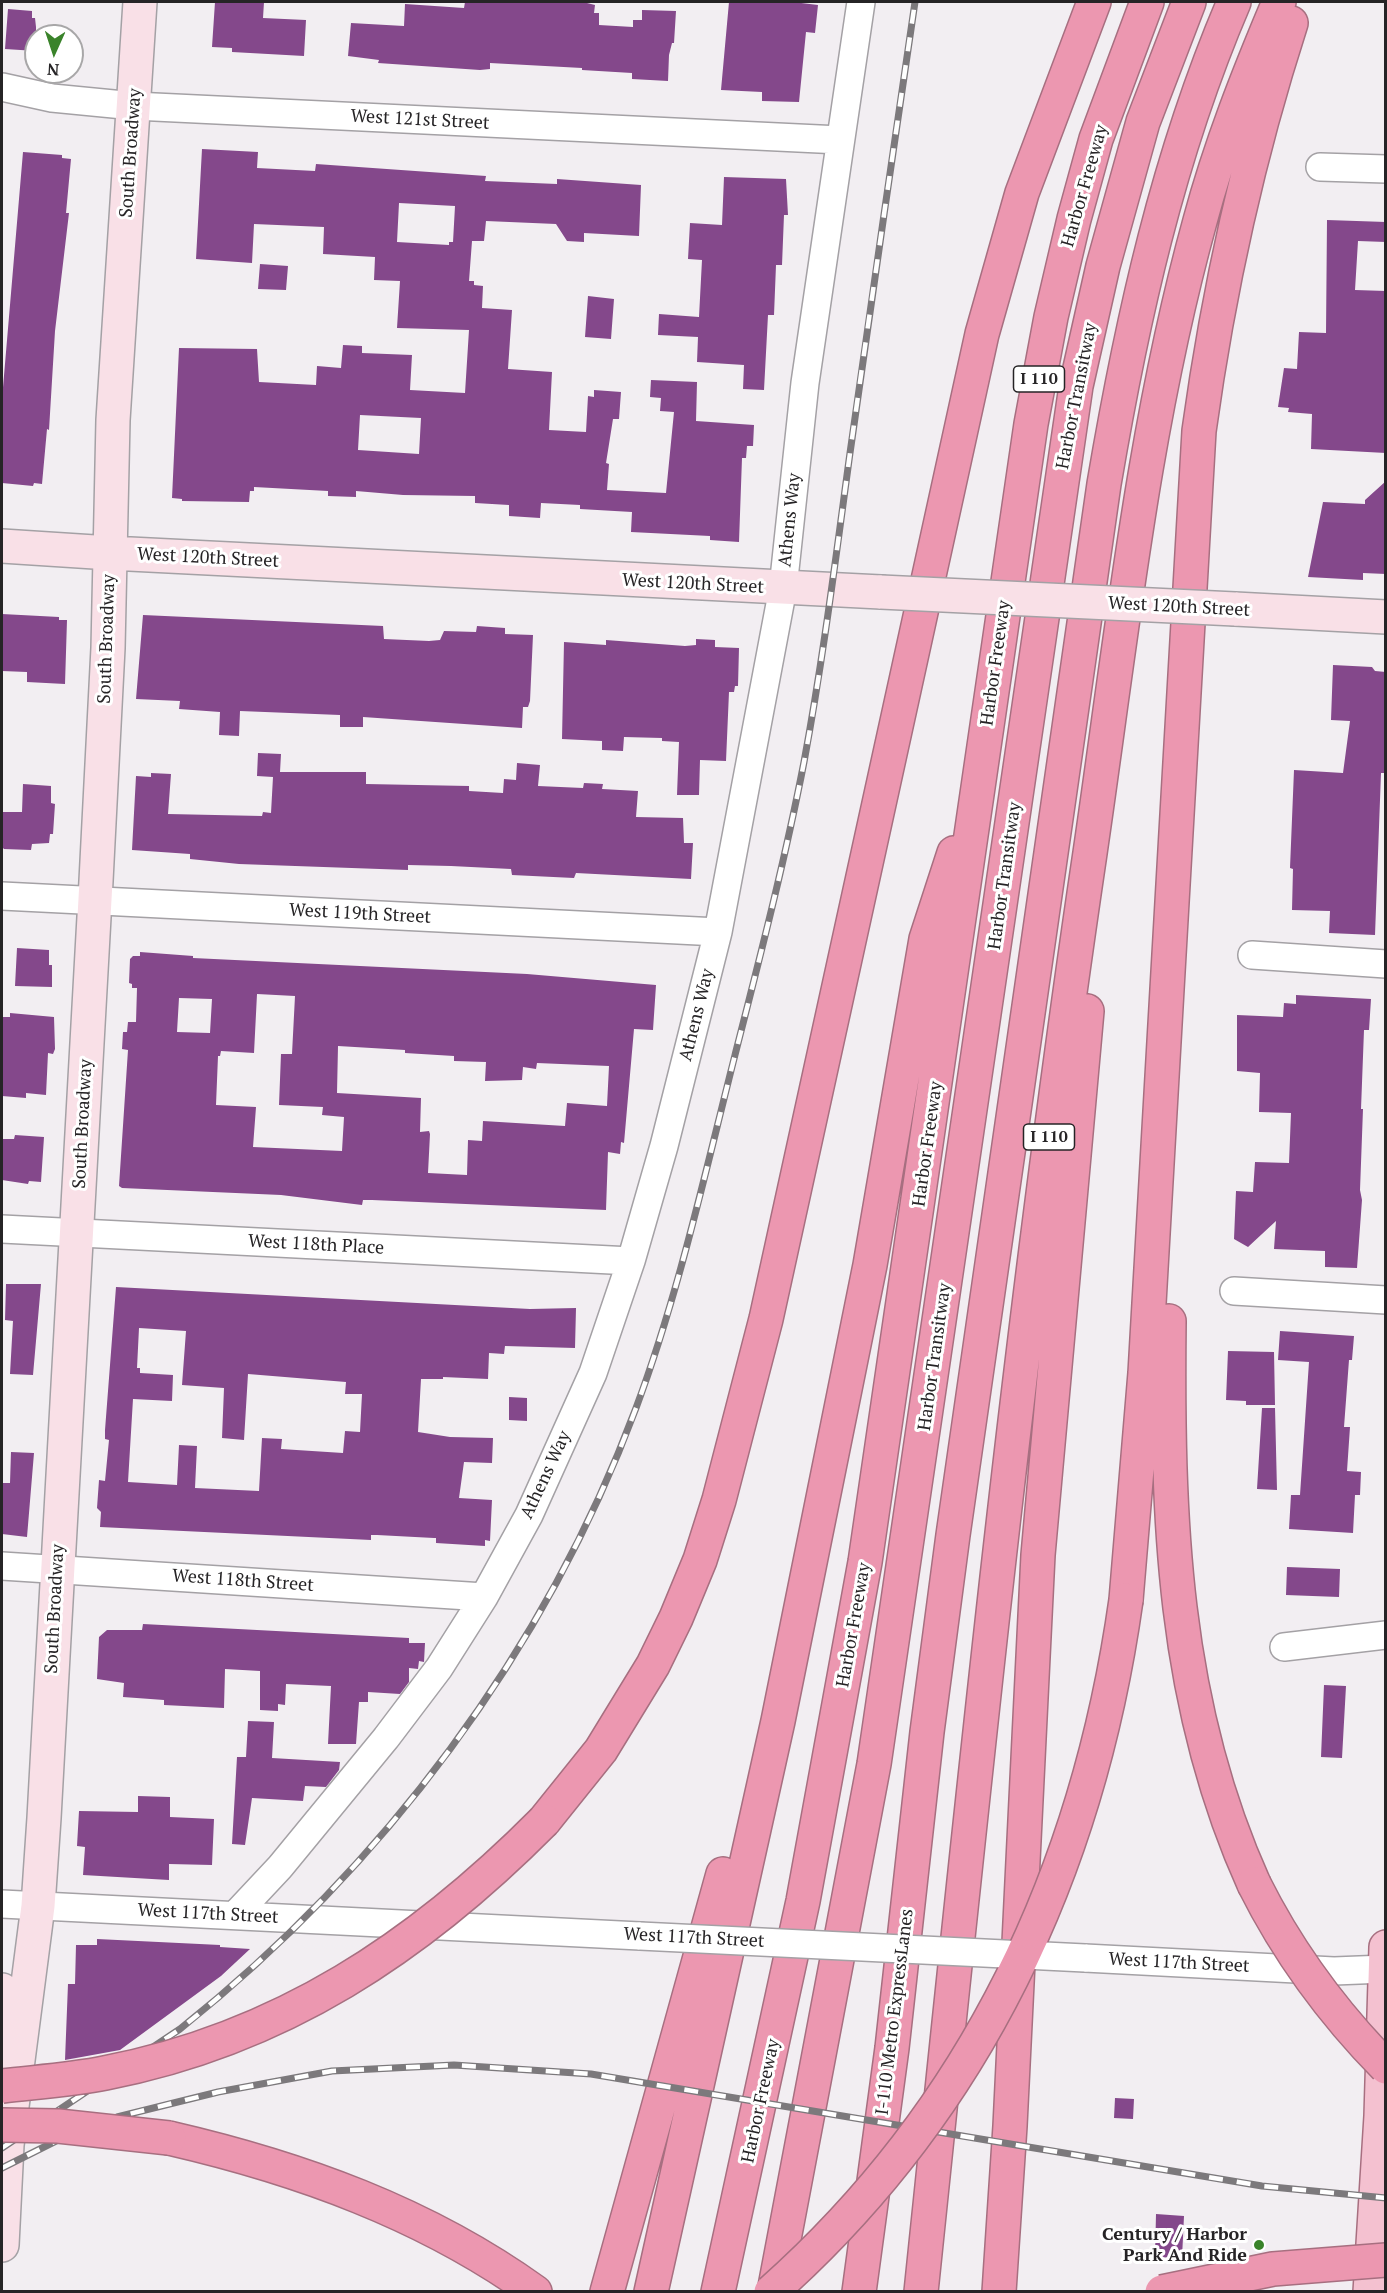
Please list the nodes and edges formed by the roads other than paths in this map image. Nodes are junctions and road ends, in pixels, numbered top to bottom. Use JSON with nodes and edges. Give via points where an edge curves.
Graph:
{"nodes":[{"id":1,"x":140,"y":2,"type":"edge"},
{"id":2,"x":861,"y":2,"type":"edge"},
{"id":3,"x":1094,"y":2,"type":"edge"},
{"id":4,"x":1147,"y":2,"type":"edge"},
{"id":5,"x":1189,"y":2,"type":"edge"},
{"id":6,"x":1234,"y":2,"type":"edge"},
{"id":7,"x":1279,"y":2,"type":"edge"},
{"id":8,"x":1298,"y":2,"type":"edge"},
{"id":9,"x":2,"y":87,"type":"edge"},
{"id":10,"x":134,"y":106,"type":"junction"},
{"id":11,"x":840,"y":141,"type":"junction"},
{"id":12,"x":1320,"y":167,"type":"dead end"},
{"id":13,"x":1386,"y":169,"type":"edge"},
{"id":14,"x":2,"y":546,"type":"edge"},
{"id":15,"x":110,"y":554,"type":"junction"},
{"id":16,"x":783,"y":588,"type":"junction"},
{"id":17,"x":1386,"y":617,"type":"edge"},
{"id":18,"x":1117,"y":665,"type":"junction"},
{"id":19,"x":980,"y":769,"type":"junction"},
{"id":20,"x":1173,"y":877,"type":"junction"},
{"id":21,"x":2,"y":896,"type":"edge"},
{"id":22,"x":95,"y":901,"type":"junction"},
{"id":23,"x":718,"y":933,"type":"junction"},
{"id":24,"x":1252,"y":955,"type":"dead end"},
{"id":25,"x":1386,"y":964,"type":"edge"},
{"id":26,"x":2,"y":1230,"type":"edge"},
{"id":27,"x":77,"y":1233,"type":"junction"},
{"id":28,"x":630,"y":1260,"type":"junction"},
{"id":29,"x":1234,"y":1291,"type":"dead end"},
{"id":30,"x":1386,"y":1300,"type":"edge"},
{"id":31,"x":2,"y":1566,"type":"edge"},
{"id":32,"x":57,"y":1569,"type":"junction"},
{"id":33,"x":805,"y":1580,"type":"junction"},
{"id":34,"x":483,"y":1597,"type":"junction"},
{"id":35,"x":1386,"y":1635,"type":"edge"},
{"id":36,"x":1284,"y":1647,"type":"dead end"},
{"id":37,"x":2,"y":1904,"type":"edge"},
{"id":38,"x":38,"y":1906,"type":"junction"},
{"id":39,"x":235,"y":1915,"type":"junction"},
{"id":40,"x":1386,"y":1947,"type":"edge"},
{"id":41,"x":1385,"y":1969,"type":"edge"},
{"id":42,"x":2,"y":1990,"type":"edge"},
{"id":43,"x":1386,"y":2067,"type":"edge"},
{"id":44,"x":10,"y":2072,"type":"edge"},
{"id":45,"x":2,"y":2125,"type":"edge"},
{"id":46,"x":2,"y":2245,"type":"edge"},
{"id":47,"x":1386,"y":2260,"type":"edge"},
{"id":48,"x":535,"y":2292,"type":"edge"},
{"id":49,"x":607,"y":2292,"type":"edge"},
{"id":50,"x":651,"y":2292,"type":"edge"},
{"id":51,"x":718,"y":2292,"type":"edge"},
{"id":52,"x":772,"y":2292,"type":"edge"},
{"id":53,"x":859,"y":2292,"type":"edge"},
{"id":54,"x":921,"y":2292,"type":"edge"},
{"id":55,"x":999,"y":2292,"type":"edge"},
{"id":56,"x":1162,"y":2292,"type":"edge"},
{"id":57,"x":1370,"y":2292,"type":"edge"}],
"edges":[{"from":1,"to":10,"type":"main road","name":"South Broadway"},
{"from":2,"to":11,"type":"street","name":"Athens Way"},
{"from":3,"to":44,"type":"highway","bridge":true,"via":[[1022,193],[982,334],[766,1319],[700,1560],[653,1665],[600,1750],[544,1821],[472,1890],[369,1968],[300,2007],[203,2047],[138,2066],[80,2077]]},
{"from":4,"to":19,"type":"highway","name":"Harbor Freeway","number":"I 110","via":[[1096,139],[1051,317],[1031,424]]},
{"from":5,"to":52,"type":"highway","name":"Harbor Transitway","via":[[1143,122],[1103,266],[1076,387],[874,1764]]},
{"from":6,"to":53,"type":"highway","name":"I-110 Metro ExpressLanes","via":[[1193,108],[1159,218],[1117,406],[987,1289],[927,1732],[892,2048]]},
{"from":7,"to":18,"type":"highway","number":"I 110","via":[[1230,124],[1200,219],[1178,309]]},
{"from":8,"to":20,"type":"highway","via":[[1268,96],[1210,351],[1195,486]]},
{"from":9,"to":10,"type":"street","name":"West 121st Street","via":[[52,98]]},
{"from":10,"to":11,"type":"street","name":"West 121st Street"},
{"from":10,"to":15,"type":"main road","name":"South Broadway","via":[[114,409]]},
{"from":11,"to":16,"type":"street","name":"Athens Way","via":[[805,383]]},
{"from":12,"to":13,"type":"street"},
{"from":14,"to":15,"type":"main road","name":"West 120th Street"},
{"from":15,"to":16,"type":"main road","name":"West 120th Street"},
{"from":15,"to":22,"type":"main road","name":"South Broadway"},
{"from":16,"to":17,"type":"main road","name":"West 120th Street","bridge":true},
{"from":16,"to":23,"type":"street","name":"Athens Way"},
{"from":18,"to":54,"type":"highway","number":"I 110","via":[[1025,1326]]},
{"from":18,"to":55,"type":"highway","via":[[1040,1523]]},
{"from":19,"to":33,"type":"highway","via":[[926,939],[870,1264]]},
{"from":19,"to":51,"type":"highway","name":"Harbor Freeway","number":"I 110","via":[[903,1316],[851,1646],[801,1912]]},
{"from":20,"to":43,"type":"highway","bridge":true,"via":[[1168,1426],[1173,1547],[1184,1635],[1205,1747],[1224,1812],[1254,1884],[1283,1939],[1320,1992]]},
{"from":20,"to":52,"type":"highway","bridge":true,"via":[[1140,1454],[1126,1600],[1110,1696],[1087,1793],[1056,1881],[1016,1971],[967,2058],[915,2135],[845,2218]]},
{"from":21,"to":22,"type":"street","name":"West 119th Street"},
{"from":22,"to":23,"type":"street","name":"West 119th Street"},
{"from":22,"to":27,"type":"main road","name":"South Broadway"},
{"from":23,"to":28,"type":"street","name":"Athens Way","via":[[664,1146]]},
{"from":24,"to":25,"type":"street"},
{"from":26,"to":27,"type":"street","name":"West 118th Place"},
{"from":27,"to":28,"type":"street","name":"West 118th Place"},
{"from":27,"to":32,"type":"main road","name":"South Broadway"},
{"from":28,"to":34,"type":"street","name":"Athens Way","via":[[593,1373],[529,1515]]},
{"from":29,"to":30,"type":"street"},
{"from":31,"to":32,"type":"street","name":"West 118th Street"},
{"from":32,"to":34,"type":"street","name":"West 118th Street"},
{"from":32,"to":38,"type":"main road","name":"South Broadway"},
{"from":33,"to":49,"type":"highway"},
{"from":33,"to":50,"type":"highway","via":[[778,1721]]},
{"from":34,"to":39,"type":"street","name":"Athens Way","via":[[440,1668],[287,1858]]},
{"from":35,"to":36,"type":"street"},
{"from":37,"to":38,"type":"street","name":"West 117th Street"},
{"from":38,"to":39,"type":"street","name":"West 117th Street"},
{"from":38,"to":44,"type":"main road","name":"South Broadway"},
{"from":39,"to":41,"type":"street","name":"West 117th Street","bridge":true,"via":[[1334,1971]]},
{"from":40,"to":41,"type":"main road"},
{"from":41,"to":57,"type":"main road"},
{"from":42,"to":44,"type":"main road"},
{"from":44,"to":46,"type":"main road","name":"South Broadway"},
{"from":45,"to":48,"type":"highway","bridge":true,"via":[[67,2126],[169,2138],[316,2178],[376,2202],[475,2252]]},
{"from":47,"to":56,"type":"highway","bridge":true,"via":[[1273,2269]]}]}
